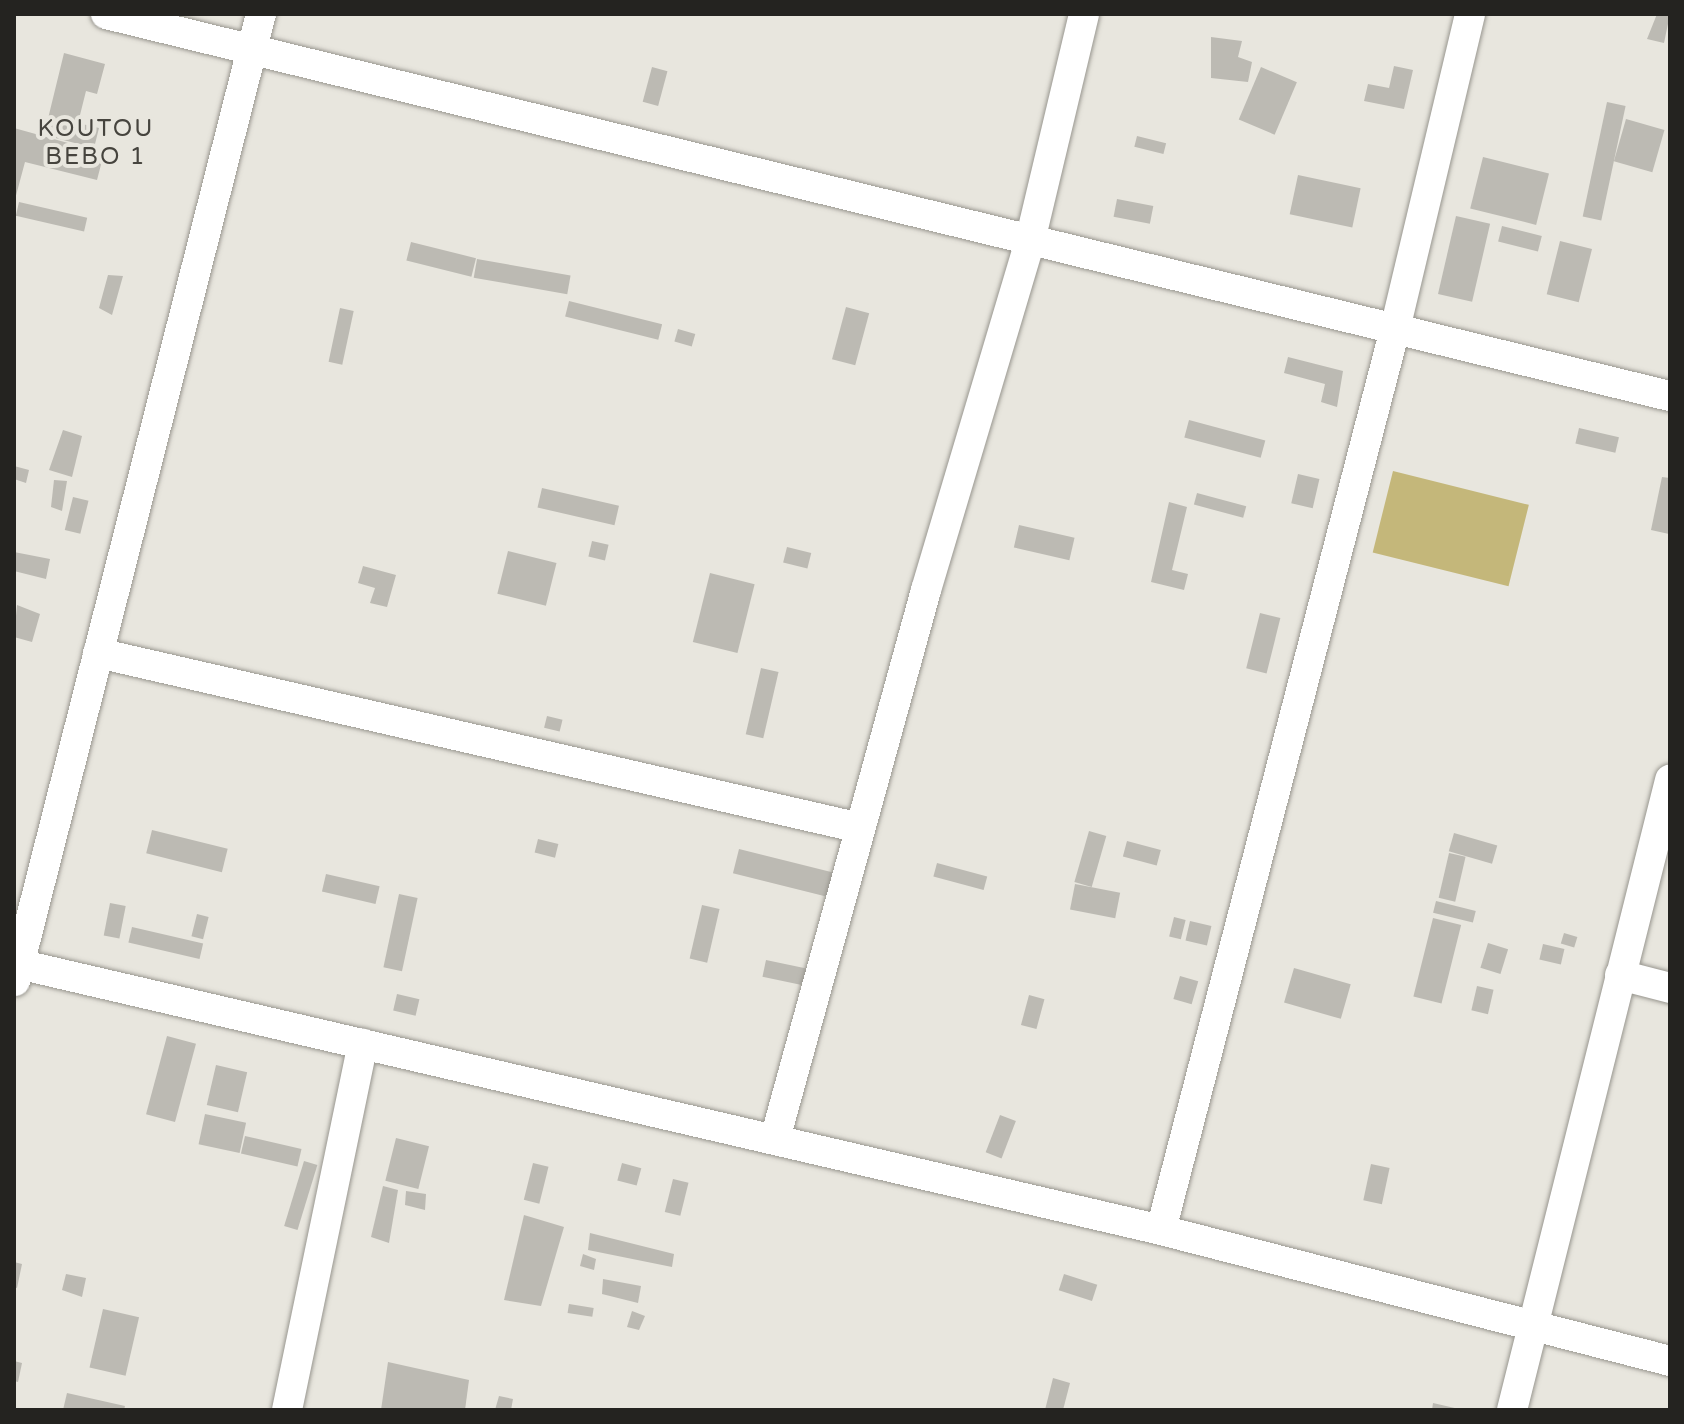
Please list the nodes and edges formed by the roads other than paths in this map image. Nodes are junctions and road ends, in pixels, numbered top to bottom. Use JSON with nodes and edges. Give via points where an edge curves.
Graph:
{"nodes":[{"id":1,"x":106,"y":14,"type":"edge"},
{"id":2,"x":261,"y":14,"type":"edge"},
{"id":3,"x":1084,"y":14,"type":"edge"},
{"id":4,"x":1470,"y":14,"type":"edge"},
{"id":5,"x":252,"y":48,"type":"junction"},
{"id":6,"x":1030,"y":241,"type":"junction"},
{"id":7,"x":1396,"y":325,"type":"junction"},
{"id":8,"x":1670,"y":396,"type":"edge"},
{"id":9,"x":98,"y":653,"type":"junction"},
{"id":10,"x":1670,"y":780,"type":"edge"},
{"id":11,"x":860,"y":828,"type":"junction"},
{"id":12,"x":16,"y":971,"type":"edge"},
{"id":13,"x":1620,"y":975,"type":"junction"},
{"id":14,"x":1670,"y":988,"type":"edge"},
{"id":15,"x":363,"y":1044,"type":"junction"},
{"id":16,"x":775,"y":1139,"type":"junction"},
{"id":17,"x":1161,"y":1230,"type":"junction"},
{"id":18,"x":1532,"y":1329,"type":"junction"},
{"id":19,"x":1670,"y":1361,"type":"edge"},
{"id":20,"x":287,"y":1410,"type":"edge"},
{"id":21,"x":1512,"y":1410,"type":"edge"}],
"edges":[{"from":1,"to":5,"type":"street"},
{"from":2,"to":5,"type":"street"},
{"from":3,"to":6,"type":"street"},
{"from":4,"to":7,"type":"street"},
{"from":5,"to":6,"type":"street"},
{"from":5,"to":9,"type":"street"},
{"from":6,"to":7,"type":"street"},
{"from":6,"to":11,"type":"street"},
{"from":7,"to":8,"type":"street"},
{"from":7,"to":17,"type":"street"},
{"from":9,"to":11,"type":"street"},
{"from":9,"to":12,"type":"street"},
{"from":10,"to":13,"type":"street"},
{"from":11,"to":16,"type":"street"},
{"from":12,"to":15,"type":"street"},
{"from":13,"to":14,"type":"street"},
{"from":13,"to":18,"type":"street"},
{"from":15,"to":16,"type":"street"},
{"from":15,"to":20,"type":"street"},
{"from":16,"to":17,"type":"street"},
{"from":17,"to":18,"type":"street"},
{"from":18,"to":19,"type":"street"},
{"from":18,"to":21,"type":"street"}]}
